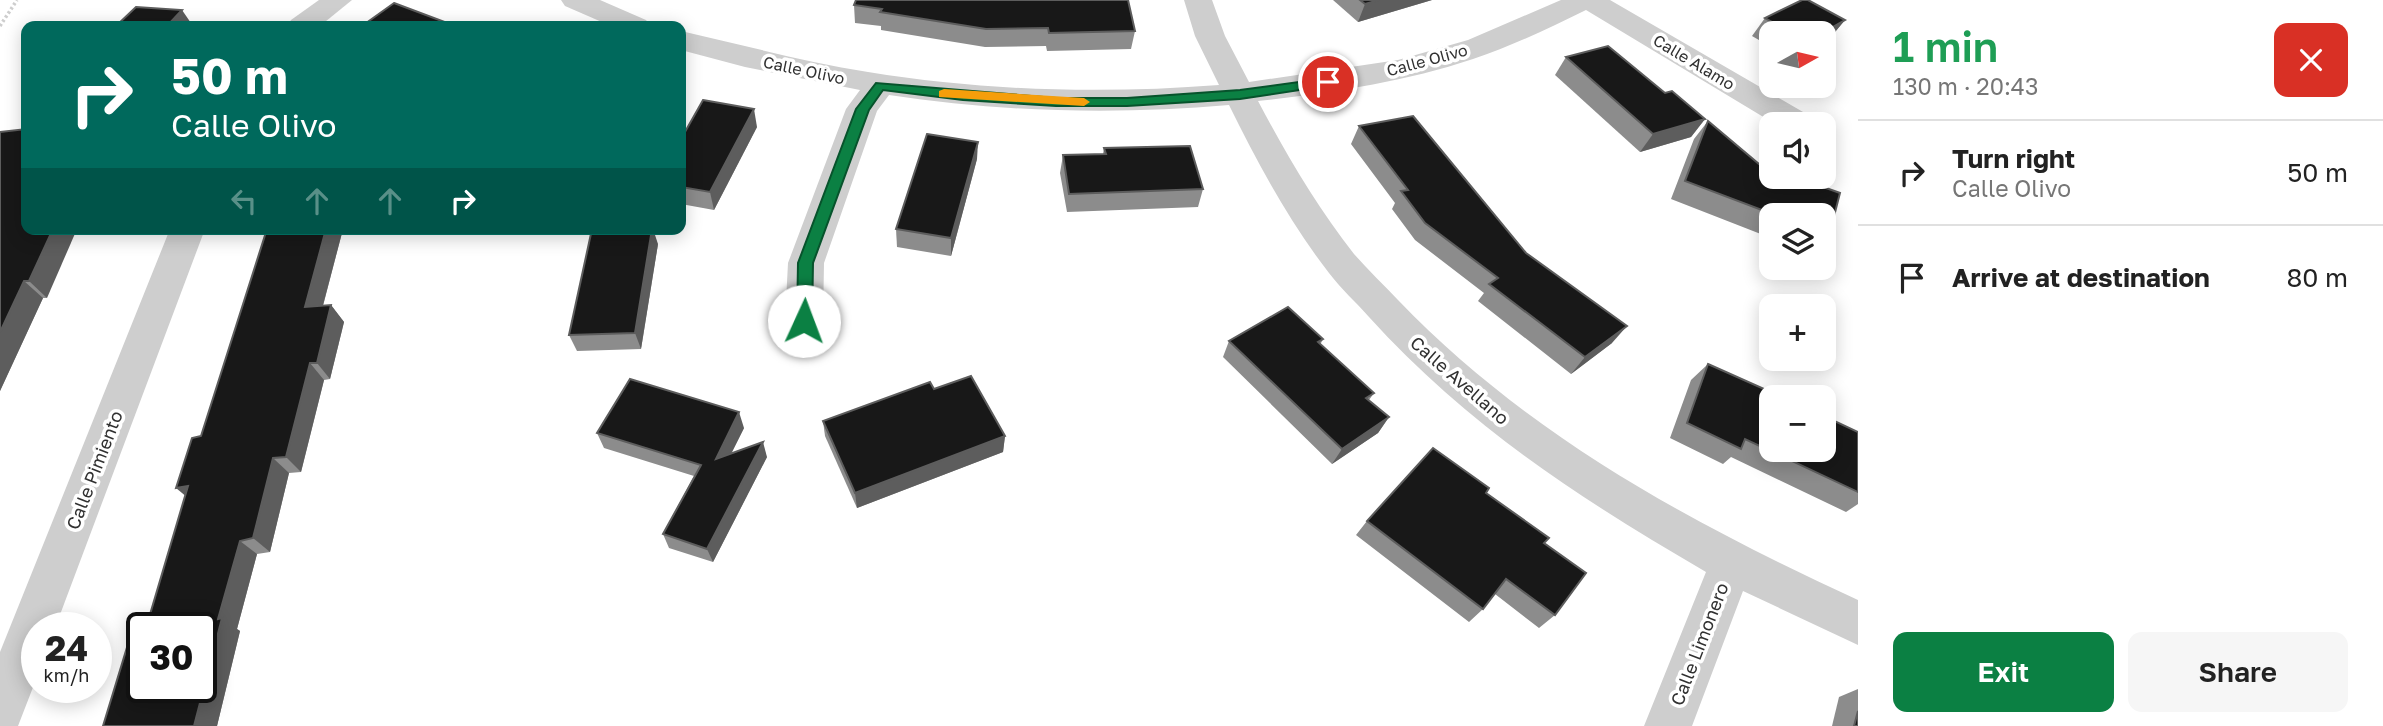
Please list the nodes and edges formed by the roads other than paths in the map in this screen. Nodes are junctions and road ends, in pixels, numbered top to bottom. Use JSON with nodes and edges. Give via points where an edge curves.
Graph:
{"nodes":[{"id":1,"x":338,"y":0,"type":"edge"},
{"id":2,"x":575,"y":0,"type":"edge"},
{"id":3,"x":1198,"y":0,"type":"edge"},
{"id":4,"x":1587,"y":0,"type":"edge"},
{"id":5,"x":308,"y":21,"type":"edge"},
{"id":6,"x":624,"y":21,"type":"edge"},
{"id":7,"x":686,"y":42,"type":"edge"},
{"id":8,"x":880,"y":86,"type":"junction"},
{"id":9,"x":1240,"y":94,"type":"junction"},
{"id":10,"x":1778,"y":112,"type":"edge"},
{"id":11,"x":186,"y":235,"type":"edge"},
{"id":12,"x":804,"y":321,"type":"dead end"},
{"id":13,"x":1731,"y":563,"type":"junction"},
{"id":14,"x":1858,"y":623,"type":"edge"},
{"id":15,"x":0,"y":710,"type":"edge"},
{"id":16,"x":1668,"y":726,"type":"edge"}],
"edges":[{"from":1,"to":5,"type":"street"},
{"from":2,"to":6,"type":"street"},
{"from":3,"to":9,"type":"street","name":"Calle Avellano","via":[[1210,36]]},
{"from":4,"to":9,"type":"street","name":"Calle Olivo","via":[[1523,30],[1434,61]]},
{"from":4,"to":10,"type":"street","name":"Calle Alamo"},
{"from":7,"to":8,"type":"street","name":"Calle Olivo"},
{"from":8,"to":9,"type":"street","name":"Calle Olivo","via":[[1056,102]]},
{"from":8,"to":12,"type":"street","via":[[862,109],[806,263]]},
{"from":9,"to":13,"type":"street","name":"Calle Avellano","via":[[1271,158],[1342,264],[1425,353],[1529,438],[1623,502]]},
{"from":11,"to":15,"type":"street","name":"Calle Pimiento"},
{"from":13,"to":14,"type":"street","name":"Calle Avellano"},
{"from":13,"to":16,"type":"street","name":"Calle Limonero"}]}
